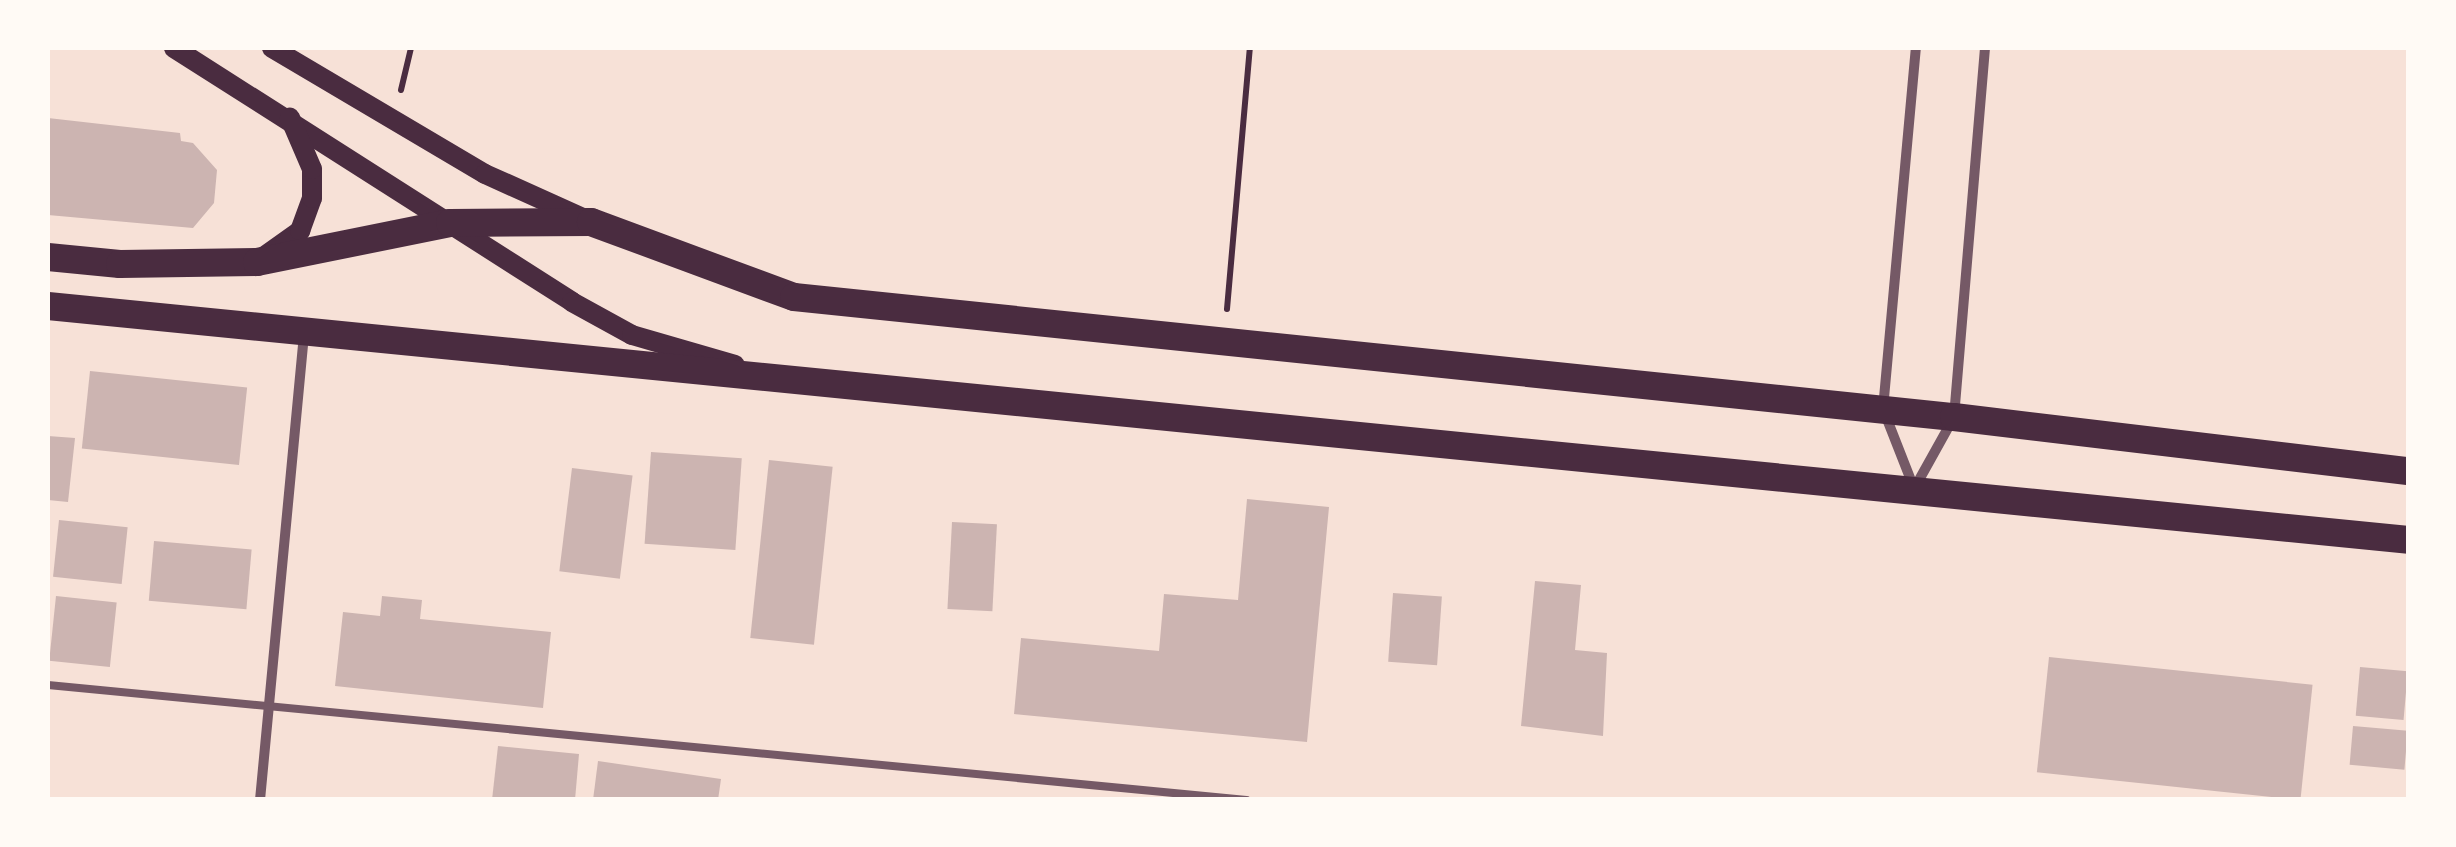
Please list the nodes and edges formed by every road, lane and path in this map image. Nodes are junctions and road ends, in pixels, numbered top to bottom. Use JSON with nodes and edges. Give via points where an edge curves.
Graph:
{"nodes":[{"id":1,"x":174,"y":48,"type":"edge"},
{"id":2,"x":272,"y":48,"type":"edge"},
{"id":3,"x":411,"y":48,"type":"edge"},
{"id":4,"x":1250,"y":48,"type":"edge"},
{"id":5,"x":1916,"y":48,"type":"edge"},
{"id":6,"x":1985,"y":48,"type":"edge"},
{"id":7,"x":289,"y":117,"type":"junction"},
{"id":8,"x":394,"y":120,"type":"junction"},
{"id":9,"x":591,"y":222,"type":"junction"},
{"id":10,"x":450,"y":223,"type":"junction"},
{"id":11,"x":48,"y":256,"type":"edge"},
{"id":12,"x":257,"y":262,"type":"junction"},
{"id":13,"x":48,"y":306,"type":"edge"},
{"id":14,"x":304,"y":331,"type":"junction"},
{"id":15,"x":1224,"y":340,"type":"junction"},
{"id":16,"x":785,"y":380,"type":"junction"},
{"id":17,"x":1883,"y":409,"type":"junction"},
{"id":18,"x":1954,"y":417,"type":"junction"},
{"id":19,"x":2408,"y":471,"type":"edge"},
{"id":20,"x":1914,"y":489,"type":"junction"},
{"id":21,"x":2408,"y":540,"type":"edge"},
{"id":22,"x":48,"y":685,"type":"edge"},
{"id":23,"x":268,"y":708,"type":"junction"},
{"id":24,"x":260,"y":800,"type":"edge"},
{"id":25,"x":1246,"y":800,"type":"edge"}],
"edges":[{"from":1,"to":7,"type":"main road"},
{"from":2,"to":8,"type":"main road"},
{"from":3,"to":8,"type":"path"},
{"from":4,"to":15,"type":"path"},
{"from":5,"to":17,"type":"street"},
{"from":6,"to":18,"type":"street"},
{"from":7,"to":10,"type":"main road"},
{"from":7,"to":12,"type":"main road","via":[[312,169],[312,198],[300,231]]},
{"from":8,"to":9,"type":"main road","via":[[485,174]]},
{"from":9,"to":10,"type":"highway"},
{"from":9,"to":15,"type":"highway","via":[[794,297]]},
{"from":10,"to":12,"type":"highway"},
{"from":10,"to":16,"type":"main road","via":[[632,335]]},
{"from":11,"to":12,"type":"highway","via":[[120,264]]},
{"from":13,"to":14,"type":"highway"},
{"from":14,"to":16,"type":"highway"},
{"from":14,"to":23,"type":"street"},
{"from":15,"to":17,"type":"highway"},
{"from":16,"to":20,"type":"highway"},
{"from":17,"to":18,"type":"highway"},
{"from":17,"to":20,"type":"street"},
{"from":18,"to":19,"type":"highway"},
{"from":18,"to":20,"type":"street"},
{"from":20,"to":21,"type":"highway"},
{"from":22,"to":23,"type":"lane"},
{"from":23,"to":24,"type":"street"},
{"from":23,"to":25,"type":"lane"}]}
